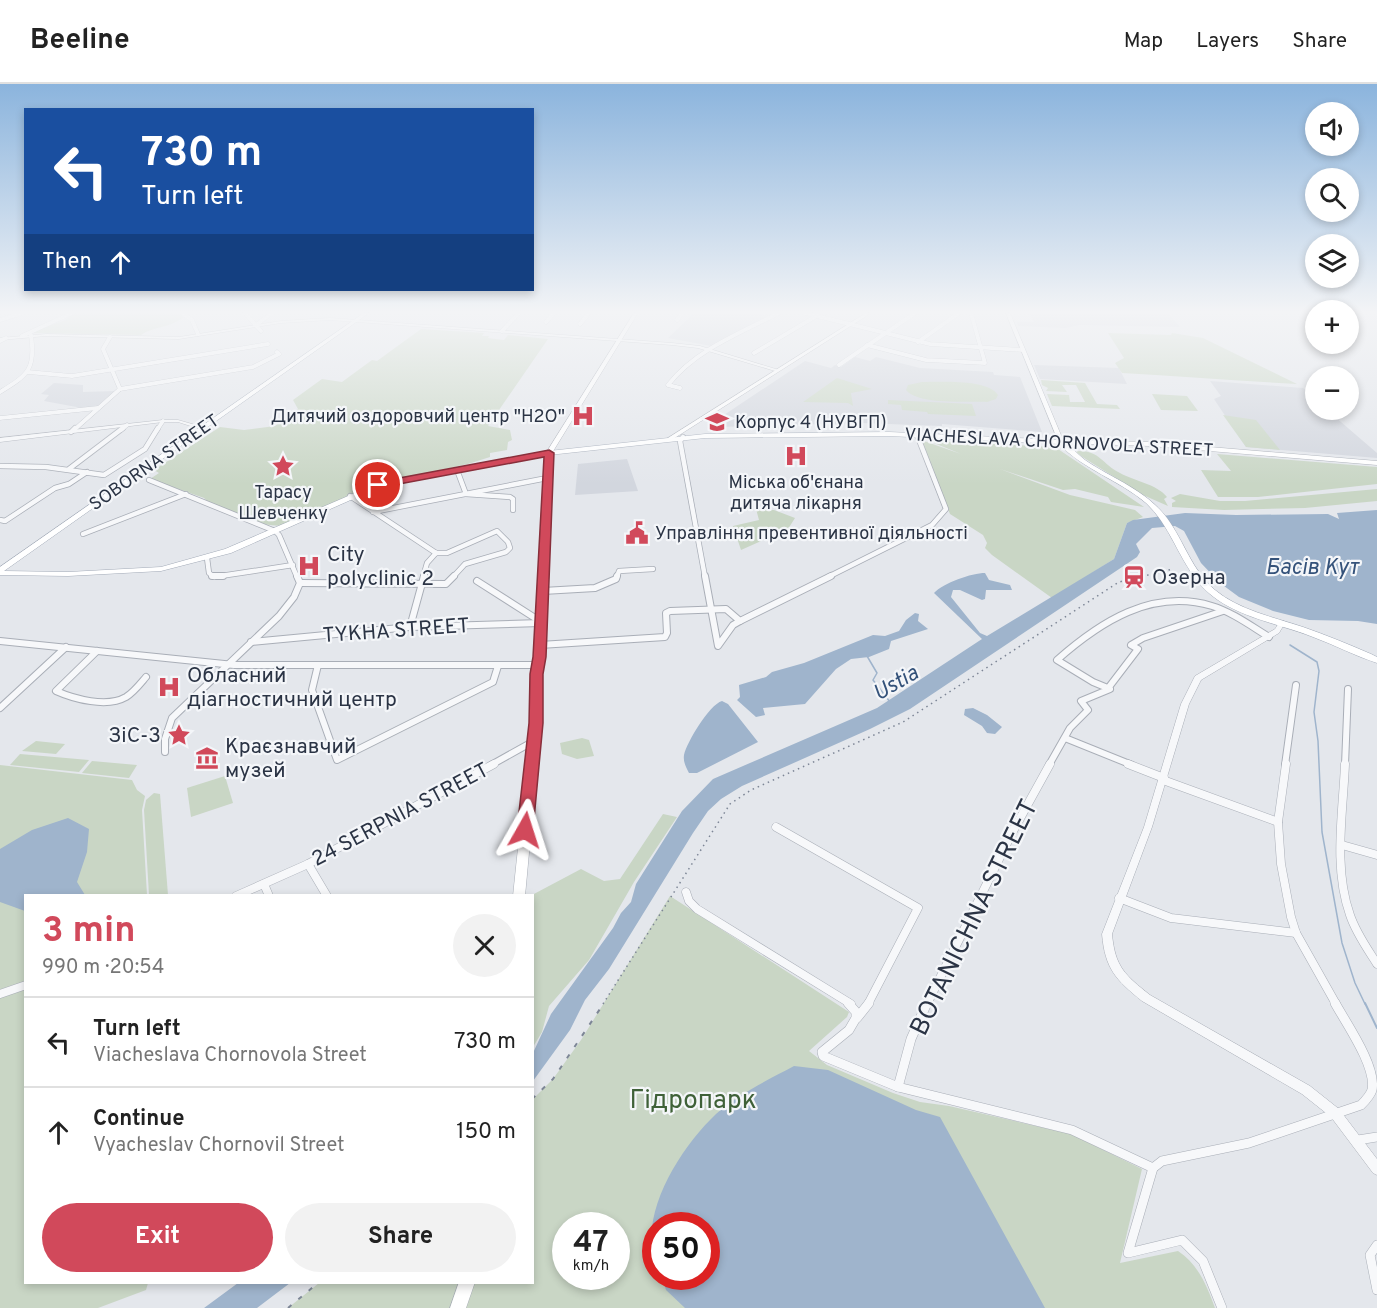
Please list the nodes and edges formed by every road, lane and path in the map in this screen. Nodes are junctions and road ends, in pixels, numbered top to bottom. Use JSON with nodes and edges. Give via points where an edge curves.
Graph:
{"nodes":[{"id":1,"x":105,"y":370,"type":"edge"},
{"id":2,"x":113,"y":370,"type":"edge"},
{"id":3,"x":227,"y":370,"type":"edge"},
{"id":4,"x":286,"y":370,"type":"edge"},
{"id":5,"x":600,"y":370,"type":"edge"},
{"id":6,"x":682,"y":370,"type":"edge"},
{"id":7,"x":777,"y":370,"type":"edge"},
{"id":8,"x":1031,"y":370,"type":"edge"},
{"id":9,"x":28,"y":372,"type":"joint"},
{"id":10,"x":120,"y":388,"type":"junction"},
{"id":11,"x":680,"y":388,"type":"dead end"},
{"id":12,"x":0,"y":392,"type":"edge"},
{"id":13,"x":98,"y":408,"type":"junction"},
{"id":14,"x":0,"y":418,"type":"edge"},
{"id":15,"x":163,"y":421,"type":"junction"},
{"id":16,"x":127,"y":425,"type":"junction"},
{"id":17,"x":693,"y":425,"type":"junction"},
{"id":18,"x":203,"y":428,"type":"junction"},
{"id":19,"x":71,"y":432,"type":"junction"},
{"id":20,"x":682,"y":435,"type":"junction"},
{"id":21,"x":917,"y":435,"type":"junction"},
{"id":22,"x":705,"y":436,"type":"junction"},
{"id":23,"x":0,"y":440,"type":"edge"},
{"id":24,"x":1061,"y":442,"type":"junction"},
{"id":25,"x":549,"y":453,"type":"junction"},
{"id":26,"x":1377,"y":463,"type":"edge"},
{"id":27,"x":0,"y":466,"type":"edge"},
{"id":28,"x":69,"y":469,"type":"junction"},
{"id":29,"x":457,"y":470,"type":"junction"},
{"id":30,"x":87,"y":472,"type":"junction"},
{"id":31,"x":542,"y":479,"type":"dead end"},
{"id":32,"x":149,"y":480,"type":"dead end"},
{"id":33,"x":186,"y":494,"type":"junction"},
{"id":34,"x":466,"y":494,"type":"junction"},
{"id":35,"x":350,"y":496,"type":"junction"},
{"id":36,"x":513,"y":510,"type":"dead end"},
{"id":37,"x":373,"y":512,"type":"junction"},
{"id":38,"x":0,"y":520,"type":"edge"},
{"id":39,"x":275,"y":531,"type":"junction"},
{"id":40,"x":83,"y":534,"type":"dead end"},
{"id":41,"x":436,"y":553,"type":"junction"},
{"id":42,"x":207,"y":558,"type":"junction"},
{"id":43,"x":293,"y":565,"type":"junction"},
{"id":44,"x":653,"y":569,"type":"dead end"},
{"id":45,"x":0,"y":572,"type":"edge"},
{"id":46,"x":477,"y":581,"type":"dead end"},
{"id":47,"x":422,"y":582,"type":"junction"},
{"id":48,"x":300,"y":584,"type":"junction"},
{"id":49,"x":543,"y":591,"type":"junction"},
{"id":50,"x":711,"y":608,"type":"junction"},
{"id":51,"x":1223,"y":611,"type":"junction"},
{"id":52,"x":541,"y":620,"type":"junction"},
{"id":53,"x":740,"y":621,"type":"junction"},
{"id":54,"x":1282,"y":623,"type":"junction"},
{"id":55,"x":410,"y":627,"type":"junction"},
{"id":56,"x":1269,"y":637,"type":"junction"},
{"id":57,"x":0,"y":641,"type":"edge"},
{"id":58,"x":251,"y":642,"type":"junction"},
{"id":59,"x":540,"y":645,"type":"junction"},
{"id":60,"x":66,"y":647,"type":"junction"},
{"id":61,"x":97,"y":651,"type":"junction"},
{"id":62,"x":1377,"y":660,"type":"edge"},
{"id":63,"x":227,"y":664,"type":"junction"},
{"id":64,"x":318,"y":665,"type":"junction"},
{"id":65,"x":538,"y":665,"type":"junction"},
{"id":66,"x":498,"y":666,"type":"junction"},
{"id":67,"x":146,"y":677,"type":"dead end"},
{"id":68,"x":1296,"y":685,"type":"dead end"},
{"id":69,"x":1109,"y":687,"type":"junction"},
{"id":70,"x":1348,"y":689,"type":"dead end"},
{"id":71,"x":0,"y":708,"type":"edge"},
{"id":72,"x":1065,"y":738,"type":"junction"},
{"id":73,"x":534,"y":741,"type":"junction"},
{"id":74,"x":165,"y":752,"type":"dead end"},
{"id":75,"x":1163,"y":779,"type":"junction"},
{"id":76,"x":1278,"y":822,"type":"junction"},
{"id":77,"x":776,"y":827,"type":"dead end"},
{"id":78,"x":1342,"y":844,"type":"junction"},
{"id":79,"x":1377,"y":855,"type":"edge"},
{"id":80,"x":308,"y":864,"type":"junction"},
{"id":81,"x":264,"y":884,"type":"junction"},
{"id":82,"x":686,"y":891,"type":"dead end"},
{"id":83,"x":241,"y":894,"type":"edge"},
{"id":84,"x":268,"y":894,"type":"edge"},
{"id":85,"x":326,"y":894,"type":"edge"},
{"id":86,"x":519,"y":894,"type":"edge"},
{"id":87,"x":1119,"y":898,"type":"junction"},
{"id":88,"x":1296,"y":933,"type":"junction"},
{"id":89,"x":1377,"y":964,"type":"edge"},
{"id":90,"x":24,"y":986,"type":"edge"},
{"id":91,"x":0,"y":994,"type":"edge"},
{"id":92,"x":857,"y":1018,"type":"junction"},
{"id":93,"x":898,"y":1087,"type":"junction"},
{"id":94,"x":1335,"y":1113,"type":"junction"},
{"id":95,"x":1377,"y":1137,"type":"edge"},
{"id":96,"x":1358,"y":1140,"type":"junction"},
{"id":97,"x":1153,"y":1168,"type":"junction"},
{"id":98,"x":1377,"y":1169,"type":"edge"},
{"id":99,"x":1377,"y":1245,"type":"edge"},
{"id":100,"x":466,"y":1284,"type":"edge"},
{"id":101,"x":1377,"y":1290,"type":"edge"},
{"id":102,"x":458,"y":1308,"type":"edge"},
{"id":103,"x":1222,"y":1308,"type":"edge"}],
"edges":[{"from":1,"to":9,"type":"street","via":[[62,376]]},
{"from":2,"to":10,"type":"street"},
{"from":3,"to":10,"type":"street"},
{"from":4,"to":18,"type":"main road","name":"SOBORNA STREET"},
{"from":5,"to":25,"type":"main road"},
{"from":6,"to":11,"type":"street","via":[[668,385]]},
{"from":7,"to":17,"type":"main road"},
{"from":8,"to":24,"type":"main road"},
{"from":9,"to":12,"type":"street"},
{"from":10,"to":13,"type":"street"},
{"from":13,"to":14,"type":"street"},
{"from":13,"to":19,"type":"street"},
{"from":15,"to":16,"type":"street"},
{"from":15,"to":18,"type":"street"},
{"from":15,"to":30,"type":"street","via":[[145,450],[104,475]]},
{"from":16,"to":19,"type":"street"},
{"from":16,"to":28,"type":"street"},
{"from":17,"to":20,"type":"main road"},
{"from":17,"to":22,"type":"main road"},
{"from":18,"to":45,"type":"main road","name":"SOBORNA STREET"},
{"from":19,"to":23,"type":"street"},
{"from":20,"to":22,"type":"main road","name":"VIACHESLAVA CHORNOVOLA STREET"},
{"from":20,"to":25,"type":"main road","name":"VIACHESLAVA CHORNOVOLA STREET"},
{"from":20,"to":50,"type":"street"},
{"from":21,"to":22,"type":"main road","name":"VIACHESLAVA CHORNOVOLA STREET"},
{"from":21,"to":24,"type":"main road","name":"VIACHESLAVA CHORNOVOLA STREET"},
{"from":21,"to":53,"type":"street","via":[[945,503],[939,520]]},
{"from":24,"to":26,"type":"main road","name":"VIACHESLAVA CHORNOVOLA STREET","via":[[1150,444]]},
{"from":24,"to":54,"type":"main road","via":[[1156,510],[1202,582],[1218,596]]},
{"from":25,"to":29,"type":"main road","name":"VIACHESLAVA CHORNOVOLA STREET"},
{"from":25,"to":49,"type":"main road"},
{"from":27,"to":28,"type":"street"},
{"from":28,"to":30,"type":"street"},
{"from":29,"to":34,"type":"street"},
{"from":29,"to":35,"type":"main road","name":"VIACHESLAVA CHORNOVOLA STREET","via":[[378,485]]},
{"from":30,"to":38,"type":"street","via":[[5,521]]},
{"from":31,"to":34,"type":"street"},
{"from":32,"to":33,"type":"street"},
{"from":33,"to":39,"type":"street"},
{"from":33,"to":40,"type":"street"},
{"from":34,"to":36,"type":"street","via":[[510,497]]},
{"from":34,"to":37,"type":"street"},
{"from":35,"to":37,"type":"street"},
{"from":35,"to":39,"type":"main road","name":"VIACHESLAVA CHORNOVOLA STREET"},
{"from":37,"to":41,"type":"street"},
{"from":39,"to":42,"type":"main road"},
{"from":39,"to":43,"type":"street"},
{"from":41,"to":47,"type":"street","via":[[427,563]]},
{"from":41,"to":47,"type":"street","via":[[447,553],[497,531],[509,545],[505,553],[457,569],[446,584]]},
{"from":42,"to":43,"type":"street","via":[[209,573],[214,577]]},
{"from":42,"to":45,"type":"main road","via":[[140,572]]},
{"from":43,"to":48,"type":"street"},
{"from":44,"to":49,"type":"street","via":[[619,571],[616,579],[595,588]]},
{"from":46,"to":52,"type":"street"},
{"from":47,"to":48,"type":"street"},
{"from":47,"to":55,"type":"street"},
{"from":48,"to":58,"type":"street","via":[[288,606]]},
{"from":49,"to":52,"type":"main road"},
{"from":50,"to":53,"type":"street","via":[[726,609]]},
{"from":50,"to":53,"type":"street","via":[[718,646]]},
{"from":50,"to":59,"type":"street","via":[[667,612],[668,633],[664,637]]},
{"from":51,"to":56,"type":"street"},
{"from":51,"to":69,"type":"street","name":"BOTANICHNA STREET","via":[[1131,645],[1138,649]]},
{"from":51,"to":69,"type":"street","via":[[1186,601],[1146,604],[1102,623],[1057,660]]},
{"from":52,"to":55,"type":"street","name":"TYKHA STREET"},
{"from":52,"to":59,"type":"main road"},
{"from":54,"to":56,"type":"street"},
{"from":54,"to":62,"type":"main road"},
{"from":55,"to":58,"type":"street","name":"TYKHA STREET"},
{"from":56,"to":75,"type":"street","via":[[1193,684]]},
{"from":57,"to":60,"type":"street"},
{"from":58,"to":63,"type":"street"},
{"from":59,"to":65,"type":"main road"},
{"from":60,"to":61,"type":"street"},
{"from":60,"to":71,"type":"street"},
{"from":61,"to":63,"type":"street"},
{"from":61,"to":67,"type":"street","via":[[56,691],[115,701],[130,694]]},
{"from":63,"to":64,"type":"street"},
{"from":63,"to":74,"type":"street","via":[[172,718]]},
{"from":64,"to":66,"type":"street"},
{"from":64,"to":66,"type":"street","via":[[312,690],[337,760],[493,682]]},
{"from":65,"to":66,"type":"street"},
{"from":65,"to":73,"type":"main road"},
{"from":68,"to":76,"type":"street"},
{"from":69,"to":72,"type":"street","name":"BOTANICHNA STREET","via":[[1108,691],[1081,701],[1088,710]]},
{"from":70,"to":78,"type":"street"},
{"from":72,"to":75,"type":"street"},
{"from":72,"to":93,"type":"street","name":"BOTANICHNA STREET","via":[[940,972],[911,1039]]},
{"from":73,"to":80,"type":"street","name":"24 SERPNIA STREET"},
{"from":73,"to":86,"type":"main road"},
{"from":75,"to":76,"type":"street"},
{"from":75,"to":87,"type":"street"},
{"from":76,"to":88,"type":"street","via":[[1281,864]]},
{"from":77,"to":92,"type":"street","via":[[918,908],[866,1009]]},
{"from":78,"to":79,"type":"street"},
{"from":78,"to":89,"type":"street","via":[[1341,872],[1353,923]]},
{"from":80,"to":81,"type":"street","name":"24 SERPNIA STREET"},
{"from":80,"to":85,"type":"street"},
{"from":81,"to":83,"type":"street","name":"24 SERPNIA STREET"},
{"from":81,"to":84,"type":"street"},
{"from":82,"to":92,"type":"street","via":[[697,909],[852,1005]]},
{"from":87,"to":88,"type":"street","via":[[1171,918]]},
{"from":87,"to":94,"type":"street","via":[[1107,934],[1112,965],[1122,979],[1146,998],[1292,1080]]},
{"from":88,"to":94,"type":"street","via":[[1374,1076],[1371,1098]]},
{"from":90,"to":91,"type":"street"},
{"from":92,"to":93,"type":"street","via":[[849,1030],[822,1052],[823,1056]]},
{"from":93,"to":97,"type":"street","via":[[1072,1130]]},
{"from":94,"to":96,"type":"street"},
{"from":94,"to":97,"type":"street","via":[[1249,1143],[1162,1161]]},
{"from":95,"to":96,"type":"street"},
{"from":96,"to":98,"type":"street"},
{"from":97,"to":103,"type":"street","via":[[1128,1253],[1182,1240],[1189,1244],[1206,1268]]},
{"from":99,"to":101,"type":"street","via":[[1370,1255]]},
{"from":100,"to":102,"type":"main road"}]}
